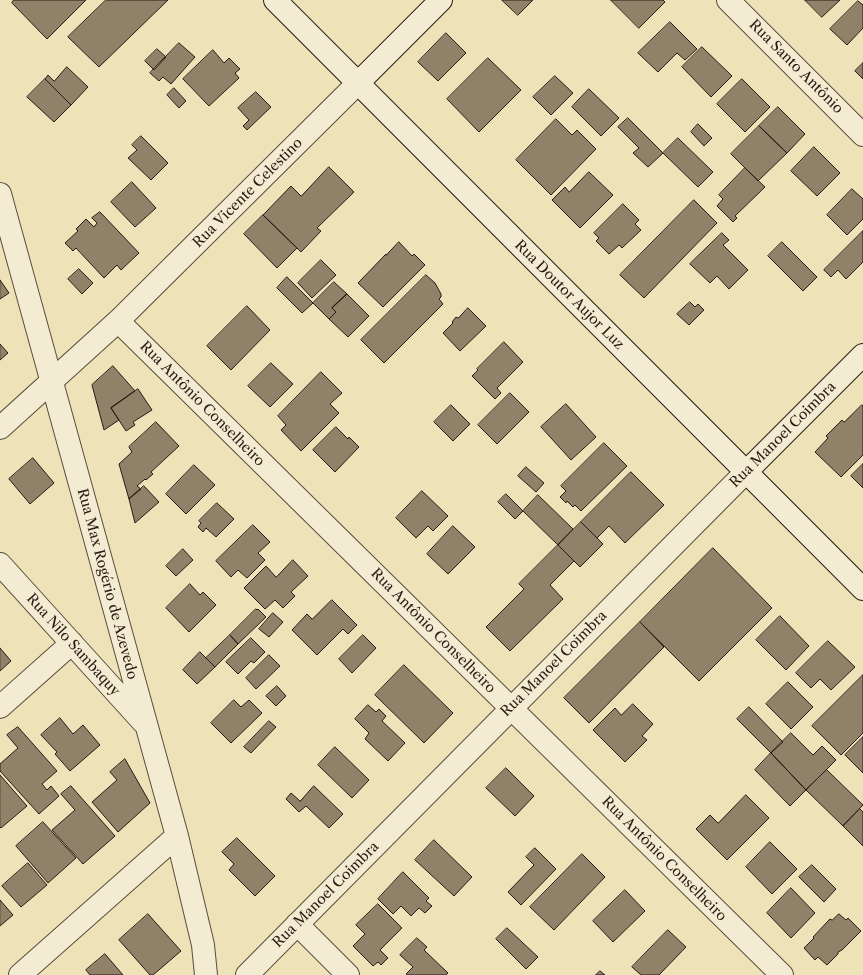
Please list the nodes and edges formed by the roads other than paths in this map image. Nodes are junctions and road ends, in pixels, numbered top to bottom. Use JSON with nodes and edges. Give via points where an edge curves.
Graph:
{"nodes":[{"id":1,"x":275,"y":0,"type":"edge"},
{"id":2,"x":441,"y":0,"type":"edge"},
{"id":3,"x":728,"y":0,"type":"edge"},
{"id":4,"x":358,"y":83,"type":"junction"},
{"id":5,"x":863,"y":135,"type":"edge"},
{"id":6,"x":0,"y":194,"type":"edge"},
{"id":7,"x":118,"y":321,"type":"junction"},
{"id":8,"x":863,"y":355,"type":"edge"},
{"id":9,"x":52,"y":382,"type":"junction"},
{"id":10,"x":0,"y":428,"type":"edge"},
{"id":11,"x":746,"y":472,"type":"junction"},
{"id":12,"x":0,"y":564,"type":"edge"},
{"id":13,"x":863,"y":589,"type":"edge"},
{"id":14,"x":72,"y":643,"type":"junction"},
{"id":15,"x":0,"y":707,"type":"edge"},
{"id":16,"x":511,"y":708,"type":"junction"},
{"id":17,"x":147,"y":726,"type":"junction"},
{"id":18,"x":177,"y":836,"type":"junction"},
{"id":19,"x":297,"y":924,"type":"junction"},
{"id":20,"x":20,"y":975,"type":"edge"},
{"id":21,"x":206,"y":975,"type":"edge"},
{"id":22,"x":247,"y":975,"type":"edge"},
{"id":23,"x":348,"y":975,"type":"edge"},
{"id":24,"x":782,"y":975,"type":"edge"}],
"edges":[{"from":1,"to":4,"type":"street","name":"Rua Doutor Aujor Luz"},
{"from":2,"to":4,"type":"street","name":"Rua Vicente Celestino"},
{"from":3,"to":5,"type":"street","name":"Rua Santo Antônio"},
{"from":4,"to":7,"type":"street","name":"Rua Vicente Celestino"},
{"from":4,"to":11,"type":"street","name":"Rua Doutor Aujor Luz"},
{"from":6,"to":9,"type":"street","name":"Rua Max Rogério de Azevedo"},
{"from":7,"to":9,"type":"street","name":"Rua Vicente Celestino"},
{"from":7,"to":16,"type":"street","name":"Rua Antônio Conselheiro"},
{"from":8,"to":11,"type":"street","name":"Rua Manoel Coimbra"},
{"from":9,"to":10,"type":"street","name":"Rua Vicente Celestino"},
{"from":9,"to":17,"type":"street","name":"Rua Max Rogério de Azevedo"},
{"from":11,"to":13,"type":"street","name":"Rua Doutor Aujor Luz"},
{"from":11,"to":16,"type":"street","name":"Rua Manoel Coimbra"},
{"from":12,"to":14,"type":"street","name":"Rua Nilo Sambaquy"},
{"from":14,"to":15,"type":"street"},
{"from":14,"to":17,"type":"street","name":"Rua Nilo Sambaquy"},
{"from":16,"to":19,"type":"street","name":"Rua Manoel Coimbra"},
{"from":16,"to":24,"type":"street","name":"Rua Antônio Conselheiro"},
{"from":17,"to":18,"type":"street","name":"Rua Max Rogério de Azevedo"},
{"from":18,"to":20,"type":"street"},
{"from":18,"to":21,"type":"street","name":"Rua Max Rogério de Azevedo","via":[[203,946]]},
{"from":19,"to":22,"type":"street","name":"Rua Manoel Coimbra"},
{"from":19,"to":23,"type":"street"}]}
